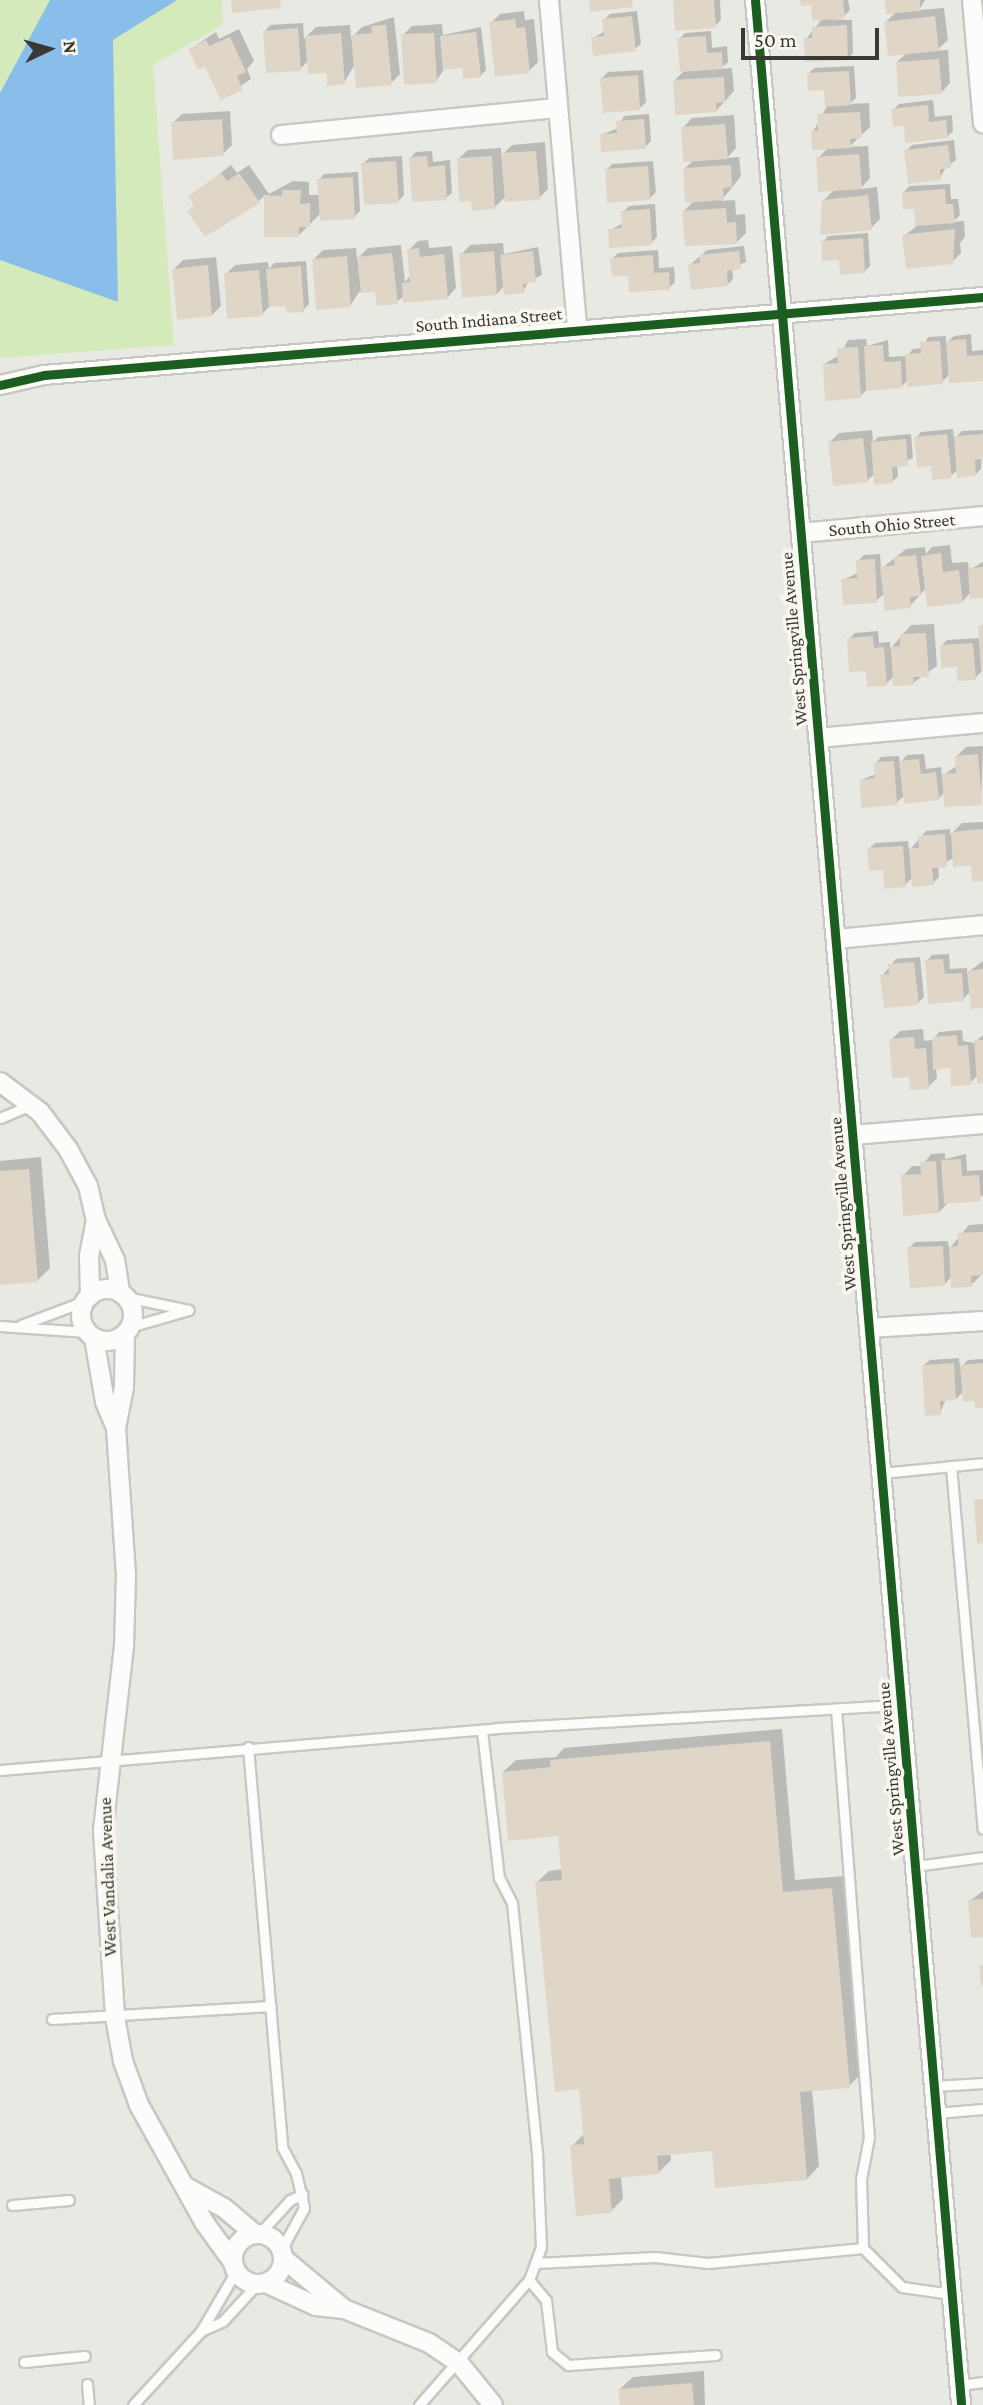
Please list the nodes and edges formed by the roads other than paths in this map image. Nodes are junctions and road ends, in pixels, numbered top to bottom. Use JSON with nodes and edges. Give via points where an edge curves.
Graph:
{"nodes":[{"id":1,"x":550,"y":0,"type":"edge"},
{"id":2,"x":755,"y":0,"type":"edge"},
{"id":3,"x":972,"y":0,"type":"edge"},
{"id":4,"x":558,"y":108,"type":"junction"},
{"id":5,"x":983,"y":124,"type":"edge"},
{"id":6,"x":281,"y":135,"type":"dead end"},
{"id":7,"x":983,"y":298,"type":"edge"},
{"id":8,"x":782,"y":313,"type":"junction"},
{"id":9,"x":577,"y":328,"type":"junction"},
{"id":10,"x":0,"y":385,"type":"edge"},
{"id":11,"x":983,"y":516,"type":"edge"},
{"id":12,"x":801,"y":533,"type":"junction"},
{"id":13,"x":983,"y":723,"type":"edge"},
{"id":14,"x":818,"y":738,"type":"junction"},
{"id":15,"x":983,"y":925,"type":"edge"},
{"id":16,"x":836,"y":939,"type":"junction"},
{"id":17,"x":0,"y":1083,"type":"edge"},
{"id":18,"x":30,"y":1105,"type":"junction"},
{"id":19,"x":0,"y":1118,"type":"edge"},
{"id":20,"x":983,"y":1124,"type":"edge"},
{"id":21,"x":853,"y":1135,"type":"junction"},
{"id":22,"x":96,"y":1220,"type":"junction"},
{"id":23,"x":123,"y":1295,"type":"junction"},
{"id":24,"x":88,"y":1299,"type":"junction"},
{"id":25,"x":983,"y":1321,"type":"edge"},
{"id":26,"x":20,"y":1325,"type":"junction"},
{"id":27,"x":0,"y":1326,"type":"edge"},
{"id":28,"x":869,"y":1328,"type":"junction"},
{"id":29,"x":127,"y":1331,"type":"junction"},
{"id":30,"x":91,"y":1335,"type":"junction"},
{"id":31,"x":116,"y":1428,"type":"junction"},
{"id":32,"x":983,"y":1463,"type":"edge"},
{"id":33,"x":951,"y":1466,"type":"junction"},
{"id":34,"x":881,"y":1473,"type":"junction"},
{"id":35,"x":901,"y":1705,"type":"junction"},
{"id":36,"x":836,"y":1709,"type":"junction"},
{"id":37,"x":482,"y":1730,"type":"junction"},
{"id":38,"x":248,"y":1747,"type":"junction"},
{"id":39,"x":108,"y":1759,"type":"junction"},
{"id":40,"x":0,"y":1770,"type":"edge"},
{"id":41,"x":983,"y":1829,"type":"edge"},
{"id":42,"x":983,"y":1857,"type":"edge"},
{"id":43,"x":915,"y":1866,"type":"junction"},
{"id":44,"x":271,"y":2006,"type":"junction"},
{"id":45,"x":116,"y":2017,"type":"junction"},
{"id":46,"x":52,"y":2019,"type":"dead end"},
{"id":47,"x":983,"y":2083,"type":"edge"},
{"id":48,"x":934,"y":2086,"type":"junction"},
{"id":49,"x":983,"y":2109,"type":"edge"},
{"id":50,"x":936,"y":2113,"type":"junction"},
{"id":51,"x":186,"y":2187,"type":"junction"},
{"id":52,"x":303,"y":2194,"type":"junction"},
{"id":53,"x":69,"y":2200,"type":"dead end"},
{"id":54,"x":12,"y":2205,"type":"dead end"},
{"id":55,"x":257,"y":2234,"type":"junction"},
{"id":56,"x":863,"y":2248,"type":"junction"},
{"id":57,"x":283,"y":2254,"type":"junction"},
{"id":58,"x":536,"y":2263,"type":"junction"},
{"id":59,"x":235,"y":2267,"type":"junction"},
{"id":60,"x":529,"y":2280,"type":"junction"},
{"id":61,"x":262,"y":2284,"type":"junction"},
{"id":62,"x":951,"y":2294,"type":"junction"},
{"id":63,"x":344,"y":2309,"type":"junction"},
{"id":64,"x":201,"y":2331,"type":"junction"},
{"id":65,"x":716,"y":2355,"type":"dead end"},
{"id":66,"x":85,"y":2356,"type":"dead end"},
{"id":67,"x":24,"y":2362,"type":"dead end"},
{"id":68,"x":459,"y":2363,"type":"junction"},
{"id":69,"x":983,"y":2382,"type":"edge"},
{"id":70,"x":87,"y":2384,"type":"dead end"},
{"id":71,"x":959,"y":2385,"type":"junction"},
{"id":72,"x":89,"y":2405,"type":"edge"},
{"id":73,"x":133,"y":2405,"type":"edge"},
{"id":74,"x":419,"y":2405,"type":"edge"},
{"id":75,"x":493,"y":2405,"type":"edge"},
{"id":76,"x":961,"y":2405,"type":"edge"}],
"edges":[{"from":1,"to":4,"type":"street"},
{"from":2,"to":8,"type":"street","name":"West Springville Avenue"},
{"from":3,"to":5,"type":"street"},
{"from":4,"to":6,"type":"street"},
{"from":4,"to":9,"type":"street"},
{"from":7,"to":8,"type":"street","name":"South Indiana Street"},
{"from":8,"to":9,"type":"street","name":"South Indiana Street"},
{"from":8,"to":12,"type":"street","name":"West Springville Avenue"},
{"from":9,"to":10,"type":"street","name":"South Indiana Street","via":[[44,375]]},
{"from":11,"to":12,"type":"street","name":"South Ohio Street"},
{"from":12,"to":14,"type":"street","name":"West Springville Avenue"},
{"from":13,"to":14,"type":"street"},
{"from":14,"to":16,"type":"street","name":"West Springville Avenue"},
{"from":15,"to":16,"type":"street"},
{"from":16,"to":21,"type":"street","name":"West Springville Avenue"},
{"from":17,"to":18,"type":"street"},
{"from":18,"to":19,"type":"lane"},
{"from":18,"to":22,"type":"street","via":[[68,1149],[88,1186]]},
{"from":20,"to":21,"type":"street"},
{"from":21,"to":28,"type":"street","name":"West Springville Avenue"},
{"from":22,"to":23,"type":"street","via":[[115,1260]]},
{"from":22,"to":24,"type":"street"},
{"from":23,"to":24,"type":"street","via":[[105,1289]]},
{"from":23,"to":29,"type":"street","via":[[132,1311]]},
{"from":23,"to":29,"type":"lane","via":[[189,1310]]},
{"from":24,"to":26,"type":"lane"},
{"from":24,"to":30,"type":"street","via":[[81,1317]]},
{"from":25,"to":28,"type":"street"},
{"from":26,"to":27,"type":"lane"},
{"from":26,"to":30,"type":"lane"},
{"from":28,"to":34,"type":"street","name":"West Springville Avenue"},
{"from":29,"to":30,"type":"street","via":[[110,1341]]},
{"from":29,"to":31,"type":"street","name":"West Vandalia Avenue"},
{"from":30,"to":31,"type":"street","name":"West Vandalia Avenue","via":[[105,1402]]},
{"from":31,"to":39,"type":"street","name":"West Vandalia Avenue","via":[[126,1575],[124,1646]]},
{"from":32,"to":33,"type":"lane"},
{"from":33,"to":34,"type":"lane"},
{"from":33,"to":41,"type":"lane"},
{"from":34,"to":35,"type":"street","name":"West Springville Avenue"},
{"from":35,"to":36,"type":"lane"},
{"from":35,"to":43,"type":"street","name":"West Springville Avenue"},
{"from":36,"to":37,"type":"lane"},
{"from":36,"to":56,"type":"lane","via":[[869,2137],[861,2179]]},
{"from":37,"to":38,"type":"lane"},
{"from":37,"to":58,"type":"lane","via":[[499,1878],[513,1903],[537,2154],[541,2247]]},
{"from":38,"to":39,"type":"lane"},
{"from":38,"to":44,"type":"lane"},
{"from":39,"to":40,"type":"lane"},
{"from":39,"to":45,"type":"street","name":"West Vandalia Avenue","via":[[103,1829]]},
{"from":42,"to":43,"type":"lane"},
{"from":43,"to":48,"type":"street","name":"West Springville Avenue"},
{"from":44,"to":45,"type":"lane"},
{"from":44,"to":52,"type":"lane","via":[[282,2147]]},
{"from":45,"to":46,"type":"lane"},
{"from":45,"to":51,"type":"street","name":"West Vandalia Avenue","via":[[123,2061],[139,2105]]},
{"from":47,"to":48,"type":"lane"},
{"from":48,"to":50,"type":"street","name":"West Springville Avenue"},
{"from":49,"to":50,"type":"lane"},
{"from":50,"to":62,"type":"street","name":"West Springville Avenue"},
{"from":51,"to":55,"type":"street"},
{"from":51,"to":59,"type":"street","name":"West Vandalia Avenue"},
{"from":52,"to":55,"type":"lane","via":[[290,2200]]},
{"from":52,"to":57,"type":"lane","via":[[300,2222]]},
{"from":53,"to":54,"type":"lane"},
{"from":55,"to":57,"type":"street","via":[[275,2239]]},
{"from":55,"to":59,"type":"street","via":[[236,2245]]},
{"from":56,"to":58,"type":"lane","via":[[708,2263],[655,2257]]},
{"from":56,"to":62,"type":"lane","via":[[902,2287]]},
{"from":57,"to":61,"type":"street","via":[[280,2273]]},
{"from":57,"to":63,"type":"street"},
{"from":58,"to":60,"type":"lane"},
{"from":59,"to":61,"type":"street"},
{"from":59,"to":64,"type":"lane"},
{"from":60,"to":65,"type":"lane","via":[[546,2300],[552,2352],[568,2365]]},
{"from":60,"to":68,"type":"lane"},
{"from":61,"to":63,"type":"street","via":[[316,2306]]},
{"from":61,"to":64,"type":"lane","via":[[223,2321]]},
{"from":62,"to":71,"type":"street","name":"West Springville Avenue"},
{"from":63,"to":68,"type":"street","via":[[429,2343]]},
{"from":64,"to":73,"type":"lane"},
{"from":66,"to":67,"type":"lane"},
{"from":68,"to":74,"type":"lane"},
{"from":68,"to":75,"type":"street"},
{"from":69,"to":71,"type":"lane"},
{"from":70,"to":72,"type":"lane"},
{"from":71,"to":76,"type":"street","name":"West Springville Avenue"}]}
